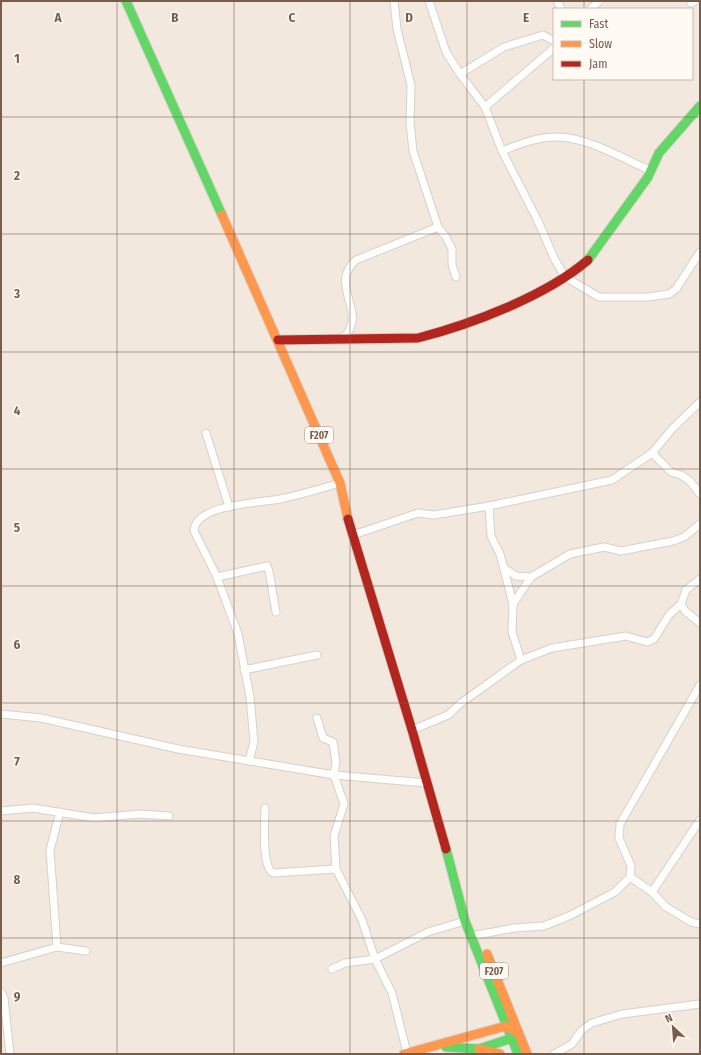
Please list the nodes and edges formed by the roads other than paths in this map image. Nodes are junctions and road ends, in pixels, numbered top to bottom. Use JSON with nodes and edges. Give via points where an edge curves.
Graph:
{"nodes":[{"id":1,"x":126,"y":1,"type":"edge"},
{"id":2,"x":394,"y":1,"type":"edge"},
{"id":3,"x":429,"y":1,"type":"edge"},
{"id":4,"x":553,"y":40,"type":"edge"},
{"id":5,"x":553,"y":49,"type":"edge"},
{"id":6,"x":460,"y":74,"type":"junction"},
{"id":7,"x":700,"y":106,"type":"edge"},
{"id":8,"x":485,"y":107,"type":"junction"},
{"id":9,"x":502,"y":151,"type":"junction"},
{"id":10,"x":651,"y":171,"type":"junction"},
{"id":11,"x":438,"y":228,"type":"junction"},
{"id":12,"x":700,"y":252,"type":"edge"},
{"id":13,"x":565,"y":276,"type":"junction"},
{"id":14,"x":456,"y":277,"type":"dead end"},
{"id":15,"x":343,"y":338,"type":"junction"},
{"id":16,"x":278,"y":340,"type":"junction"},
{"id":17,"x":700,"y":402,"type":"edge"},
{"id":18,"x":206,"y":433,"type":"dead end"},
{"id":19,"x":652,"y":452,"type":"junction"},
{"id":20,"x":340,"y":483,"type":"junction"},
{"id":21,"x":700,"y":494,"type":"edge"},
{"id":22,"x":490,"y":506,"type":"junction"},
{"id":23,"x":228,"y":507,"type":"junction"},
{"id":24,"x":700,"y":524,"type":"edge"},
{"id":25,"x":353,"y":536,"type":"junction"},
{"id":26,"x":504,"y":568,"type":"junction"},
{"id":27,"x":217,"y":577,"type":"junction"},
{"id":28,"x":531,"y":577,"type":"junction"},
{"id":29,"x":700,"y":579,"type":"edge"},
{"id":30,"x":513,"y":604,"type":"junction"},
{"id":31,"x":681,"y":604,"type":"junction"},
{"id":32,"x":276,"y":612,"type":"dead end"},
{"id":33,"x":700,"y":623,"type":"edge"},
{"id":34,"x":317,"y":655,"type":"dead end"},
{"id":35,"x":521,"y":660,"type":"junction"},
{"id":36,"x":244,"y":670,"type":"junction"},
{"id":37,"x":700,"y":686,"type":"edge"},
{"id":38,"x":1,"y":714,"type":"edge"},
{"id":39,"x":317,"y":718,"type":"dead end"},
{"id":40,"x":412,"y":730,"type":"junction"},
{"id":41,"x":249,"y":761,"type":"junction"},
{"id":42,"x":334,"y":775,"type":"junction"},
{"id":43,"x":426,"y":783,"type":"junction"},
{"id":44,"x":265,"y":808,"type":"dead end"},
{"id":45,"x":1,"y":811,"type":"edge"},
{"id":46,"x":60,"y":812,"type":"junction"},
{"id":47,"x":169,"y":816,"type":"dead end"},
{"id":48,"x":700,"y":820,"type":"edge"},
{"id":49,"x":336,"y":869,"type":"junction"},
{"id":50,"x":630,"y":877,"type":"junction"},
{"id":51,"x":457,"y":890,"type":"junction"},
{"id":52,"x":652,"y":892,"type":"junction"},
{"id":53,"x":464,"y":921,"type":"junction"},
{"id":54,"x":700,"y":924,"type":"edge"},
{"id":55,"x":477,"y":935,"type":"junction"},
{"id":56,"x":57,"y":947,"type":"junction"},
{"id":57,"x":86,"y":951,"type":"dead end"},
{"id":58,"x":375,"y":959,"type":"junction"},
{"id":59,"x":1,"y":963,"type":"edge"},
{"id":60,"x":332,"y":970,"type":"dead end"},
{"id":61,"x":493,"y":988,"type":"junction"},
{"id":62,"x":1,"y":992,"type":"edge"},
{"id":63,"x":700,"y":1004,"type":"edge"},
{"id":64,"x":506,"y":1026,"type":"junction"},
{"id":65,"x":488,"y":1031,"type":"junction"},
{"id":66,"x":516,"y":1033,"type":"junction"},
{"id":67,"x":437,"y":1046,"type":"junction"},
{"id":68,"x":479,"y":1049,"type":"junction"},
{"id":69,"x":10,"y":1054,"type":"edge"},
{"id":70,"x":405,"y":1054,"type":"edge"},
{"id":71,"x":500,"y":1054,"type":"edge"},
{"id":72,"x":518,"y":1054,"type":"edge"},
{"id":73,"x":527,"y":1054,"type":"edge"},
{"id":74,"x":554,"y":1054,"type":"edge"}],
"edges":[{"from":1,"to":16,"type":"main road","number":"F207"},
{"from":2,"to":11,"type":"street","via":[[397,29],[411,85],[412,152]]},
{"from":3,"to":6,"type":"street","via":[[446,52]]},
{"from":4,"to":6,"type":"street","via":[[543,35],[516,42]]},
{"from":5,"to":8,"type":"street"},
{"from":6,"to":8,"type":"street"},
{"from":7,"to":10,"type":"main road","via":[[655,159]]},
{"from":8,"to":9,"type":"street"},
{"from":9,"to":10,"type":"street","via":[[526,141],[556,137],[590,143]]},
{"from":9,"to":13,"type":"street"},
{"from":10,"to":13,"type":"main road","via":[[591,257]]},
{"from":11,"to":14,"type":"street","via":[[452,249],[452,264]]},
{"from":11,"to":15,"type":"street","via":[[356,260],[348,267],[344,279],[353,319],[349,332]]},
{"from":12,"to":13,"type":"street","via":[[676,289],[669,294],[648,297],[599,297]]},
{"from":13,"to":15,"type":"main road","via":[[488,314],[437,334],[418,338]]},
{"from":15,"to":16,"type":"main road"},
{"from":16,"to":20,"type":"main road","number":"F207"},
{"from":17,"to":19,"type":"street"},
{"from":18,"to":23,"type":"street"},
{"from":19,"to":21,"type":"street","via":[[671,472],[690,481]]},
{"from":19,"to":22,"type":"street","via":[[612,480]]},
{"from":20,"to":23,"type":"street","via":[[279,499]]},
{"from":20,"to":25,"type":"main road","number":"F207"},
{"from":22,"to":25,"type":"street","via":[[434,515],[418,513]]},
{"from":22,"to":26,"type":"street","via":[[491,536]]},
{"from":23,"to":27,"type":"street","via":[[206,514],[194,525],[194,531]]},
{"from":24,"to":28,"type":"street","via":[[673,541],[621,551],[604,547],[570,554]]},
{"from":25,"to":40,"type":"main road","number":"F207"},
{"from":26,"to":28,"type":"street","via":[[516,576]]},
{"from":26,"to":30,"type":"street"},
{"from":27,"to":32,"type":"street","via":[[267,566]]},
{"from":27,"to":36,"type":"street","via":[[233,617]]},
{"from":28,"to":30,"type":"street"},
{"from":29,"to":31,"type":"street","via":[[686,590]]},
{"from":30,"to":35,"type":"street","via":[[512,632]]},
{"from":31,"to":33,"type":"street","via":[[685,611]]},
{"from":31,"to":35,"type":"street","via":[[669,615],[654,639],[647,642],[626,636],[612,637],[552,648]]},
{"from":34,"to":36,"type":"street"},
{"from":35,"to":40,"type":"street","via":[[448,715]]},
{"from":36,"to":41,"type":"street","via":[[250,697],[254,742]]},
{"from":37,"to":50,"type":"street","via":[[620,824],[619,838],[631,866]]},
{"from":38,"to":41,"type":"street","via":[[40,718],[178,749]]},
{"from":39,"to":42,"type":"street","via":[[323,738],[333,742],[336,762]]},
{"from":40,"to":43,"type":"main road","number":"F207"},
{"from":41,"to":42,"type":"street"},
{"from":42,"to":43,"type":"street"},
{"from":42,"to":49,"type":"street","via":[[344,804],[334,836]]},
{"from":43,"to":51,"type":"main road","number":"F207"},
{"from":44,"to":49,"type":"street","via":[[265,863],[269,871],[273,873]]},
{"from":45,"to":46,"type":"street","via":[[33,808]]},
{"from":46,"to":47,"type":"street","via":[[94,818],[140,814]]},
{"from":46,"to":56,"type":"street","via":[[50,850]]},
{"from":48,"to":52,"type":"street"},
{"from":49,"to":58,"type":"street","via":[[362,920]]},
{"from":50,"to":52,"type":"street"},
{"from":50,"to":55,"type":"street","via":[[608,895],[544,926],[514,928]]},
{"from":51,"to":53,"type":"main road","number":"F207"},
{"from":51,"to":55,"type":"main road","number":"F207"},
{"from":52,"to":54,"type":"street","via":[[666,907],[691,922]]},
{"from":53,"to":58,"type":"street","via":[[428,932]]},
{"from":53,"to":61,"type":"main road","number":"F207"},
{"from":55,"to":66,"type":"main road","number":"F207","via":[[496,974]]},
{"from":56,"to":57,"type":"street"},
{"from":56,"to":59,"type":"street"},
{"from":58,"to":60,"type":"street","via":[[345,963]]},
{"from":58,"to":70,"type":"street","via":[[392,993]]},
{"from":61,"to":64,"type":"main road","number":"F207"},
{"from":61,"to":65,"type":"main road","via":[[496,1009]]},
{"from":62,"to":69,"type":"street","via":[[4,998]]},
{"from":63,"to":74,"type":"street","via":[[622,1014],[592,1023],[582,1030],[572,1044]]},
{"from":64,"to":65,"type":"main road"},
{"from":64,"to":66,"type":"main road","number":"F207"},
{"from":65,"to":67,"type":"main road"},
{"from":66,"to":68,"type":"main road"},
{"from":66,"to":72,"type":"main road","number":"F207"},
{"from":66,"to":73,"type":"main road","number":"F207"},
{"from":67,"to":68,"type":"main road"},
{"from":67,"to":70,"type":"main road"},
{"from":68,"to":71,"type":"main road"}]}
